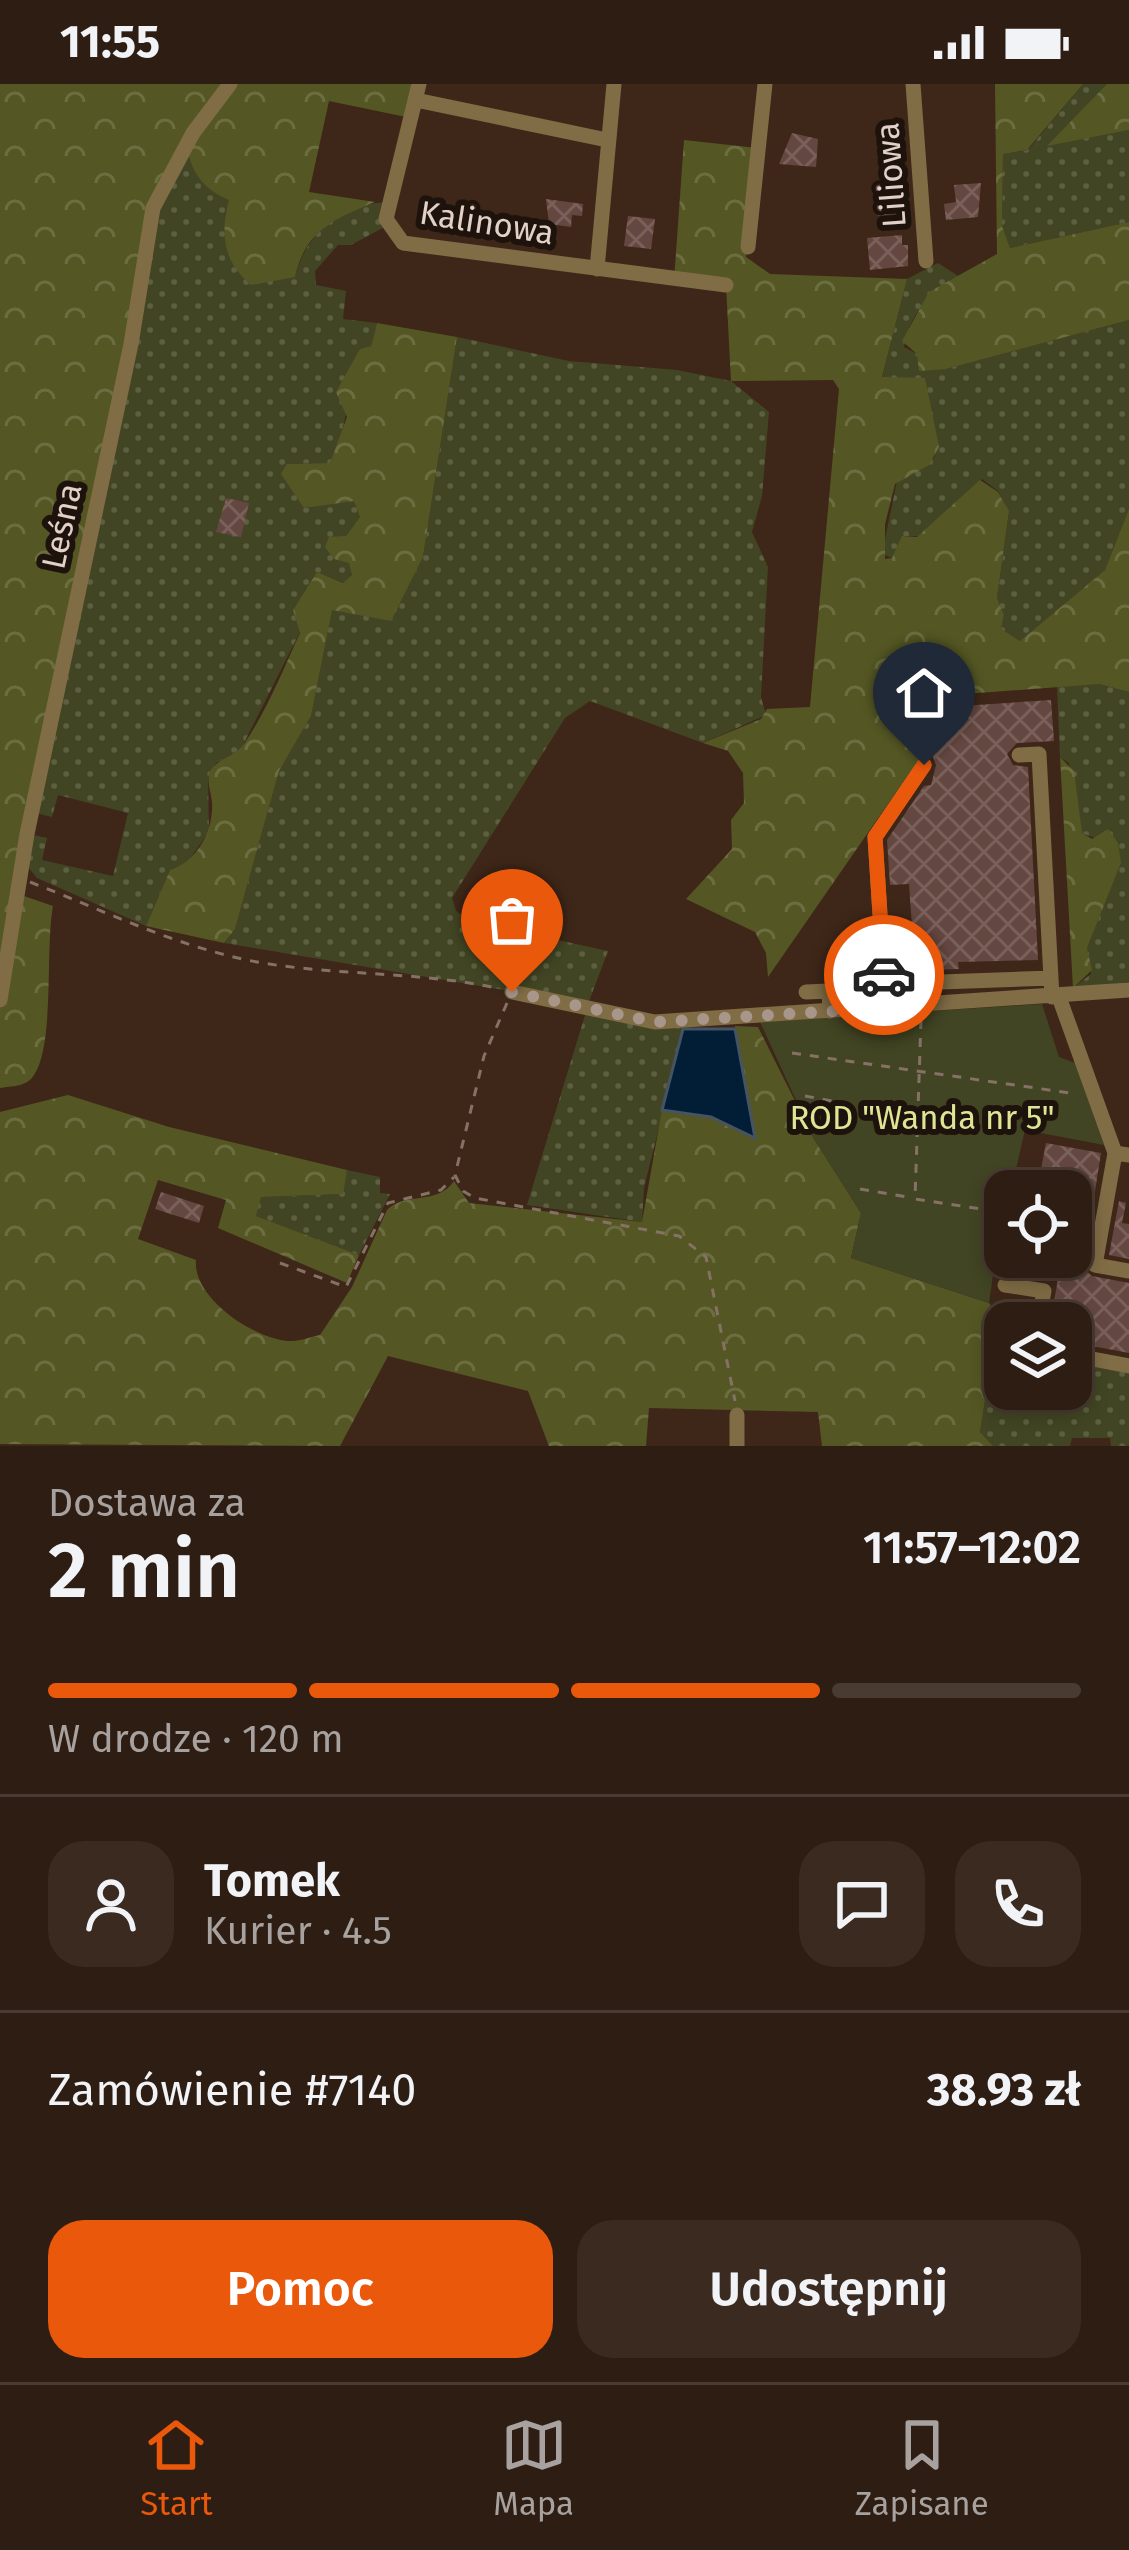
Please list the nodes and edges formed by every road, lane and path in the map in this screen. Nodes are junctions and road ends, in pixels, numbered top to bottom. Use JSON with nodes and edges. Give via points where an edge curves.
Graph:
{"nodes":[{"id":1,"x":230,"y":84,"type":"edge"},
{"id":2,"x":614,"y":84,"type":"edge"},
{"id":3,"x":765,"y":84,"type":"edge"},
{"id":4,"x":913,"y":84,"type":"edge"},
{"id":5,"x":417,"y":92,"type":"edge"},
{"id":6,"x":607,"y":140,"type":"junction"},
{"id":7,"x":748,"y":247,"type":"dead end"},
{"id":8,"x":926,"y":261,"type":"dead end"},
{"id":9,"x":597,"y":269,"type":"junction"},
{"id":10,"x":726,"y":285,"type":"dead end"},
{"id":11,"x":1019,"y":755,"type":"dead end"},
{"id":12,"x":924,"y":765,"type":"dead end"},
{"id":13,"x":20,"y":878,"type":"junction"},
{"id":14,"x":852,"y":972,"type":"dead end"},
{"id":15,"x":1051,"y":978,"type":"junction"},
{"id":16,"x":884,"y":984,"type":"junction"},
{"id":17,"x":1129,"y":989,"type":"edge"},
{"id":18,"x":829,"y":991,"type":"junction"},
{"id":19,"x":512,"y":992,"type":"junction"},
{"id":20,"x":806,"y":992,"type":"dead end"},
{"id":21,"x":1056,"y":997,"type":"junction"},
{"id":22,"x":0,"y":1000,"type":"edge"},
{"id":23,"x":922,"y":1006,"type":"junction"},
{"id":24,"x":886,"y":1008,"type":"junction"},
{"id":25,"x":830,"y":1011,"type":"junction"},
{"id":26,"x":792,"y":1053,"type":"dead end"},
{"id":27,"x":918,"y":1070,"type":"junction"},
{"id":28,"x":1079,"y":1094,"type":"dead end"},
{"id":29,"x":805,"y":1096,"type":"dead end"},
{"id":30,"x":917,"y":1116,"type":"junction"},
{"id":31,"x":1017,"y":1135,"type":"dead end"},
{"id":32,"x":1122,"y":1154,"type":"edge"},
{"id":33,"x":455,"y":1175,"type":"junction"},
{"id":34,"x":860,"y":1189,"type":"dead end"},
{"id":35,"x":915,"y":1198,"type":"junction"},
{"id":36,"x":984,"y":1209,"type":"edge"},
{"id":37,"x":280,"y":1263,"type":"dead end"},
{"id":38,"x":1129,"y":1271,"type":"edge"},
{"id":39,"x":1005,"y":1285,"type":"dead end"},
{"id":40,"x":1042,"y":1302,"type":"edge"},
{"id":41,"x":1092,"y":1359,"type":"edge"},
{"id":42,"x":1129,"y":1366,"type":"edge"},
{"id":43,"x":737,"y":1415,"type":"joint"},
{"id":44,"x":737,"y":1446,"type":"edge"}],
"edges":[{"from":1,"to":13,"type":"street","name":"Leśna","via":[[153,208]]},
{"from":2,"to":6,"type":"street"},
{"from":3,"to":7,"type":"street"},
{"from":4,"to":8,"type":"street","name":"Liliowa"},
{"from":5,"to":6,"type":"street"},
{"from":5,"to":9,"type":"street","name":"Kalinowa","via":[[386,219],[403,243]]},
{"from":6,"to":9,"type":"street"},
{"from":9,"to":10,"type":"street","name":"Kalinowa"},
{"from":11,"to":15,"type":"street","via":[[1039,754]]},
{"from":12,"to":16,"type":"street","via":[[875,837]]},
{"from":13,"to":19,"type":"path","via":[[140,930],[258,962],[439,976]]},
{"from":13,"to":22,"type":"street","name":"Leśna"},
{"from":14,"to":18,"type":"street","via":[[846,988]]},
{"from":15,"to":16,"type":"street"},
{"from":15,"to":21,"type":"street"},
{"from":16,"to":24,"type":"street"},
{"from":17,"to":21,"type":"street"},
{"from":18,"to":20,"type":"street"},
{"from":18,"to":25,"type":"street"},
{"from":19,"to":25,"type":"street","via":[[655,1022]]},
{"from":19,"to":33,"type":"path","via":[[484,1056]]},
{"from":21,"to":23,"type":"street"},
{"from":21,"to":32,"type":"street"},
{"from":23,"to":24,"type":"street"},
{"from":23,"to":27,"type":"path"},
{"from":24,"to":25,"type":"street"},
{"from":26,"to":27,"type":"path"},
{"from":27,"to":28,"type":"path"},
{"from":27,"to":30,"type":"path"},
{"from":29,"to":30,"type":"path"},
{"from":30,"to":31,"type":"path"},
{"from":30,"to":35,"type":"path"},
{"from":32,"to":38,"type":"street","via":[[1094,1264]]},
{"from":33,"to":37,"type":"path","via":[[441,1190],[388,1203],[346,1287]]},
{"from":33,"to":43,"type":"path","via":[[475,1198],[696,1244],[706,1258]]},
{"from":34,"to":35,"type":"path"},
{"from":35,"to":36,"type":"path"},
{"from":39,"to":40,"type":"street","via":[[1044,1291]]},
{"from":41,"to":42,"type":"street"},
{"from":43,"to":44,"type":"street"}]}
